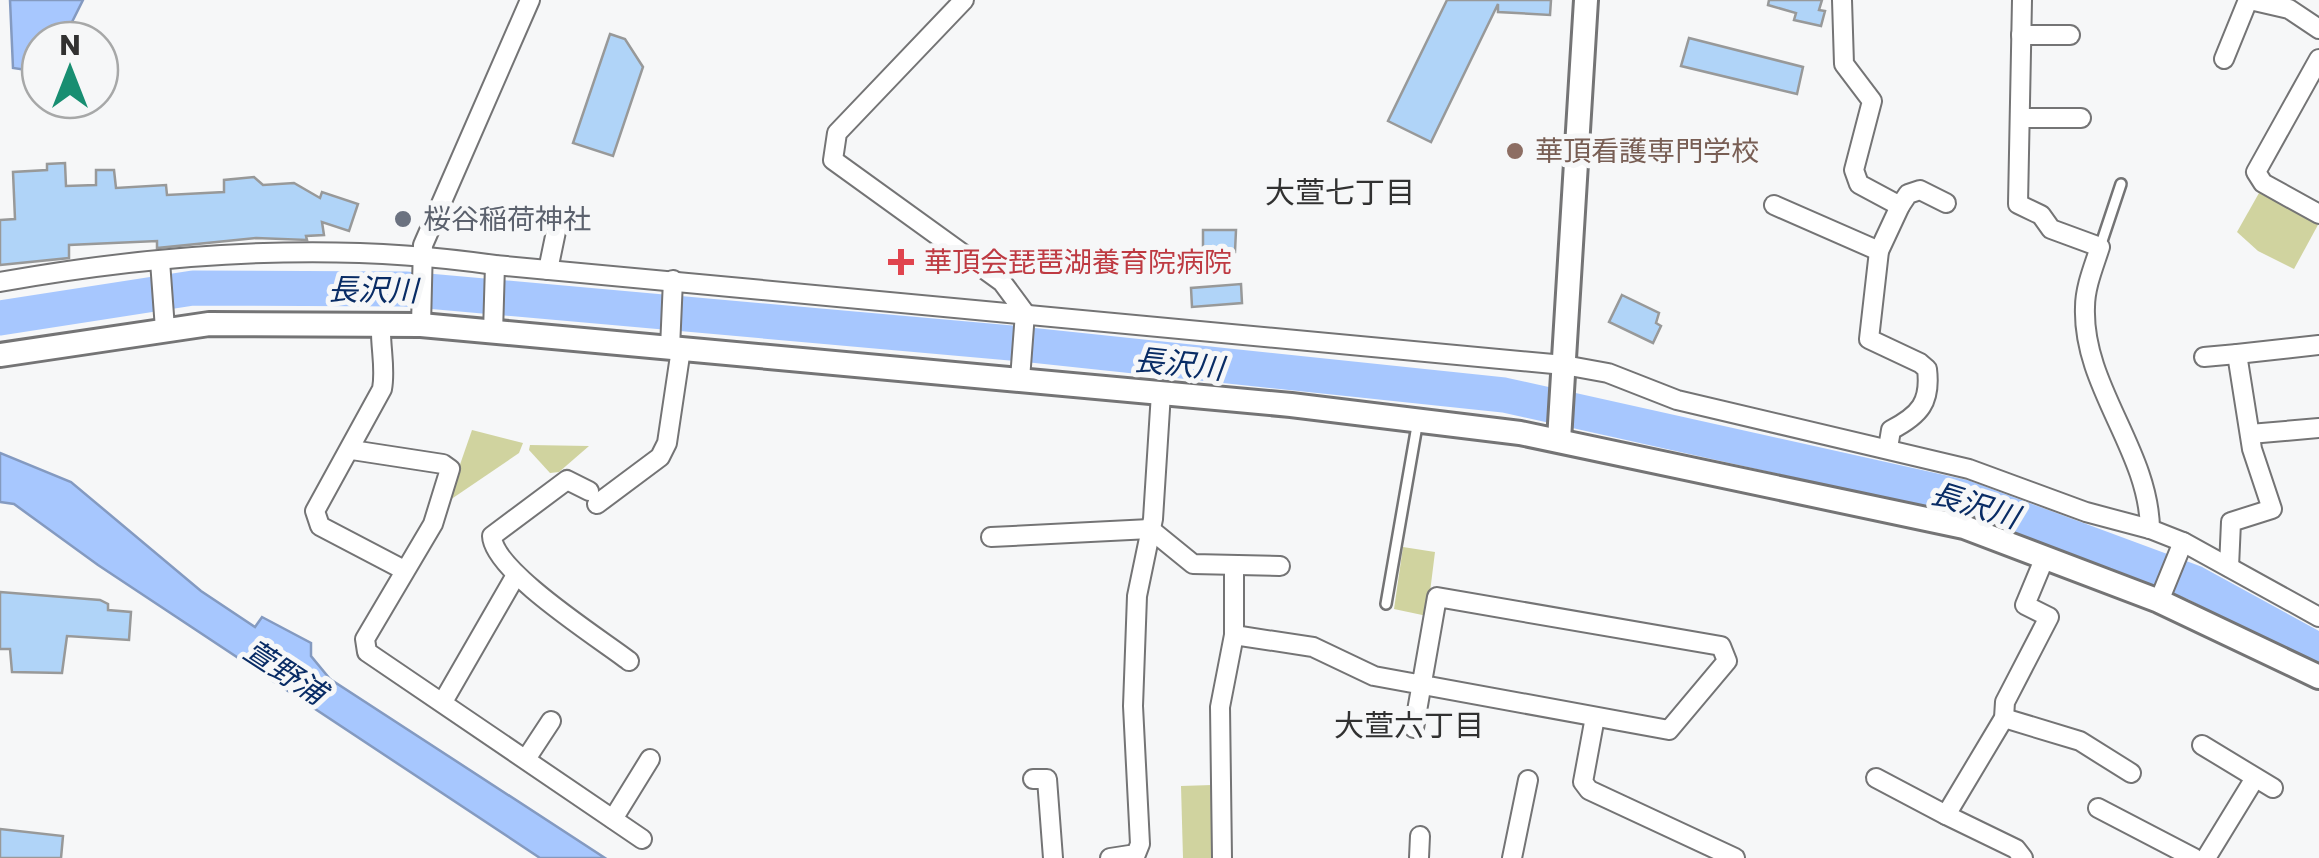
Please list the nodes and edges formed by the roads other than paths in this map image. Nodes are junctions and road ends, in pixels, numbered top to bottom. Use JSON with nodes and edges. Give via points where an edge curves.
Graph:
{"nodes":[{"id":1,"x":530,"y":0,"type":"edge"},
{"id":2,"x":964,"y":0,"type":"edge"},
{"id":3,"x":1586,"y":0,"type":"edge"},
{"id":4,"x":1842,"y":0,"type":"edge"},
{"id":5,"x":2022,"y":0,"type":"edge"},
{"id":6,"x":2249,"y":0,"type":"edge"},
{"id":7,"x":2319,"y":28,"type":"edge"},
{"id":8,"x":2022,"y":35,"type":"junction"},
{"id":9,"x":2070,"y":35,"type":"dead end"},
{"id":10,"x":2224,"y":59,"type":"dead end"},
{"id":11,"x":2319,"y":59,"type":"edge"},
{"id":12,"x":2020,"y":118,"type":"junction"},
{"id":13,"x":2081,"y":118,"type":"dead end"},
{"id":14,"x":2121,"y":184,"type":"dead end"},
{"id":15,"x":1946,"y":203,"type":"dead end"},
{"id":16,"x":1774,"y":206,"type":"dead end"},
{"id":17,"x":1900,"y":206,"type":"junction"},
{"id":18,"x":2319,"y":214,"type":"edge"},
{"id":19,"x":559,"y":217,"type":"dead end"},
{"id":20,"x":2100,"y":247,"type":"junction"},
{"id":21,"x":1879,"y":251,"type":"junction"},
{"id":22,"x":422,"y":261,"type":"junction"},
{"id":23,"x":161,"y":264,"type":"junction"},
{"id":24,"x":548,"y":270,"type":"junction"},
{"id":25,"x":495,"y":271,"type":"junction"},
{"id":26,"x":0,"y":282,"type":"edge"},
{"id":27,"x":673,"y":284,"type":"junction"},
{"id":28,"x":1025,"y":316,"type":"junction"},
{"id":29,"x":421,"y":320,"type":"junction"},
{"id":30,"x":164,"y":323,"type":"junction"},
{"id":31,"x":381,"y":325,"type":"junction"},
{"id":32,"x":493,"y":328,"type":"junction"},
{"id":33,"x":674,"y":345,"type":"junction"},
{"id":34,"x":2319,"y":346,"type":"edge"},
{"id":35,"x":2237,"y":354,"type":"junction"},
{"id":36,"x":0,"y":355,"type":"edge"},
{"id":37,"x":2204,"y":358,"type":"dead end"},
{"id":38,"x":1564,"y":370,"type":"junction"},
{"id":39,"x":1020,"y":374,"type":"junction"},
{"id":40,"x":1161,"y":392,"type":"junction"},
{"id":41,"x":1418,"y":419,"type":"junction"},
{"id":42,"x":2319,"y":428,"type":"edge"},
{"id":43,"x":1559,"y":434,"type":"junction"},
{"id":44,"x":2250,"y":434,"type":"junction"},
{"id":45,"x":1888,"y":448,"type":"junction"},
{"id":46,"x":352,"y":450,"type":"junction"},
{"id":47,"x":2150,"y":528,"type":"junction"},
{"id":48,"x":1150,"y":530,"type":"junction"},
{"id":49,"x":991,"y":537,"type":"dead end"},
{"id":50,"x":2181,"y":546,"type":"junction"},
{"id":51,"x":2045,"y":557,"type":"junction"},
{"id":52,"x":1234,"y":566,"type":"junction"},
{"id":53,"x":1280,"y":566,"type":"dead end"},
{"id":54,"x":2229,"y":567,"type":"junction"},
{"id":55,"x":404,"y":570,"type":"junction"},
{"id":56,"x":516,"y":575,"type":"junction"},
{"id":57,"x":2161,"y":597,"type":"junction"},
{"id":58,"x":1386,"y":604,"type":"dead end"},
{"id":59,"x":2319,"y":617,"type":"edge"},
{"id":60,"x":1234,"y":635,"type":"junction"},
{"id":61,"x":629,"y":661,"type":"dead end"},
{"id":62,"x":2319,"y":676,"type":"edge"},
{"id":63,"x":1421,"y":686,"type":"junction"},
{"id":64,"x":444,"y":700,"type":"junction"},
{"id":65,"x":1595,"y":717,"type":"junction"},
{"id":66,"x":2004,"y":718,"type":"junction"},
{"id":67,"x":551,"y":721,"type":"dead end"},
{"id":68,"x":1414,"y":728,"type":"dead end"},
{"id":69,"x":2202,"y":744,"type":"dead end"},
{"id":70,"x":526,"y":759,"type":"junction"},
{"id":71,"x":650,"y":759,"type":"dead end"},
{"id":72,"x":2132,"y":772,"type":"dead end"},
{"id":73,"x":1876,"y":778,"type":"dead end"},
{"id":74,"x":2255,"y":778,"type":"junction"},
{"id":75,"x":1033,"y":779,"type":"dead end"},
{"id":76,"x":1528,"y":780,"type":"dead end"},
{"id":77,"x":2274,"y":788,"type":"dead end"},
{"id":78,"x":2098,"y":808,"type":"dead end"},
{"id":79,"x":1946,"y":815,"type":"junction"},
{"id":80,"x":613,"y":819,"type":"junction"},
{"id":81,"x":1420,"y":836,"type":"dead end"},
{"id":82,"x":642,"y":839,"type":"dead end"},
{"id":83,"x":1054,"y":858,"type":"edge"},
{"id":84,"x":1110,"y":858,"type":"edge"},
{"id":85,"x":1222,"y":858,"type":"edge"},
{"id":86,"x":1419,"y":858,"type":"edge"},
{"id":87,"x":1512,"y":858,"type":"edge"},
{"id":88,"x":1735,"y":858,"type":"edge"},
{"id":89,"x":2023,"y":858,"type":"edge"},
{"id":90,"x":2194,"y":858,"type":"edge"},
{"id":91,"x":2206,"y":858,"type":"edge"}],
"edges":[{"from":1,"to":22,"type":"street","via":[[423,245]]},
{"from":2,"to":28,"type":"street","via":[[837,133],[833,160],[1002,282]]},
{"from":3,"to":38,"type":"street"},
{"from":4,"to":17,"type":"street","via":[[1844,64],[1872,101],[1854,170],[1859,184]]},
{"from":5,"to":8,"type":"street"},
{"from":6,"to":7,"type":"street","via":[[2289,8]]},
{"from":6,"to":10,"type":"street"},
{"from":8,"to":9,"type":"street"},
{"from":8,"to":12,"type":"street"},
{"from":11,"to":18,"type":"street","via":[[2256,172],[2262,183]]},
{"from":12,"to":13,"type":"street"},
{"from":12,"to":20,"type":"street","via":[[2018,204],[2051,229]]},
{"from":14,"to":20,"type":"lane"},
{"from":15,"to":17,"type":"street","via":[[1920,190]]},
{"from":16,"to":21,"type":"street"},
{"from":17,"to":21,"type":"street"},
{"from":19,"to":24,"type":"street"},
{"from":20,"to":47,"type":"street","via":[[2084,305],[2086,330],[2136,458]]},
{"from":21,"to":45,"type":"street","via":[[1869,339],[1920,363],[1929,386],[1926,403],[1892,430]]},
{"from":22,"to":23,"type":"street","via":[[246,255]]},
{"from":22,"to":25,"type":"street"},
{"from":22,"to":29,"type":"street"},
{"from":23,"to":26,"type":"street"},
{"from":23,"to":30,"type":"street"},
{"from":24,"to":25,"type":"street"},
{"from":24,"to":27,"type":"street"},
{"from":25,"to":32,"type":"street"},
{"from":27,"to":28,"type":"street"},
{"from":27,"to":33,"type":"street"},
{"from":28,"to":38,"type":"street"},
{"from":28,"to":39,"type":"street"},
{"from":29,"to":31,"type":"street"},
{"from":29,"to":32,"type":"street"},
{"from":30,"to":31,"type":"street"},
{"from":30,"to":36,"type":"street"},
{"from":31,"to":46,"type":"street","via":[[382,389]]},
{"from":32,"to":33,"type":"street"},
{"from":33,"to":39,"type":"street"},
{"from":33,"to":56,"type":"street","via":[[667,442],[660,457],[593,498],[567,480],[492,536],[492,546]]},
{"from":34,"to":35,"type":"street"},
{"from":35,"to":37,"type":"street"},
{"from":35,"to":44,"type":"street"},
{"from":38,"to":43,"type":"street"},
{"from":38,"to":45,"type":"street","via":[[1608,374],[1677,400]]},
{"from":39,"to":40,"type":"street"},
{"from":40,"to":41,"type":"street"},
{"from":40,"to":48,"type":"street"},
{"from":41,"to":43,"type":"street"},
{"from":41,"to":58,"type":"lane"},
{"from":42,"to":44,"type":"street"},
{"from":43,"to":51,"type":"street","via":[[1910,512]]},
{"from":44,"to":54,"type":"street","via":[[2272,509],[2231,522]]},
{"from":45,"to":47,"type":"street"},
{"from":46,"to":55,"type":"street","via":[[315,511],[320,526]]},
{"from":46,"to":55,"type":"street","via":[[450,469],[432,524]]},
{"from":47,"to":50,"type":"street"},
{"from":48,"to":49,"type":"street"},
{"from":48,"to":52,"type":"street","via":[[1193,564]]},
{"from":48,"to":84,"type":"street","via":[[1137,596],[1133,706],[1140,844],[1136,854]]},
{"from":50,"to":54,"type":"street"},
{"from":50,"to":57,"type":"street"},
{"from":51,"to":57,"type":"street"},
{"from":51,"to":66,"type":"street","via":[[2025,605],[2049,618],[2005,702]]},
{"from":52,"to":53,"type":"street"},
{"from":52,"to":60,"type":"street"},
{"from":54,"to":59,"type":"street"},
{"from":55,"to":64,"type":"street","via":[[365,640],[367,652]]},
{"from":56,"to":61,"type":"street"},
{"from":56,"to":64,"type":"street"},
{"from":57,"to":62,"type":"street"},
{"from":60,"to":63,"type":"street","via":[[1313,647],[1374,676]]},
{"from":60,"to":85,"type":"street","via":[[1220,707]]},
{"from":63,"to":65,"type":"street"},
{"from":63,"to":65,"type":"street","via":[[1437,597],[1721,646],[1727,661],[1669,730]]},
{"from":63,"to":68,"type":"street"},
{"from":64,"to":70,"type":"street"},
{"from":65,"to":88,"type":"street","via":[[1583,782],[1589,790]]},
{"from":66,"to":72,"type":"street","via":[[2080,742]]},
{"from":66,"to":79,"type":"street"},
{"from":67,"to":70,"type":"street"},
{"from":69,"to":74,"type":"street"},
{"from":70,"to":80,"type":"street"},
{"from":71,"to":80,"type":"street"},
{"from":73,"to":79,"type":"street"},
{"from":74,"to":77,"type":"street"},
{"from":74,"to":91,"type":"street"},
{"from":75,"to":83,"type":"street","via":[[1046,780]]},
{"from":76,"to":87,"type":"street"},
{"from":78,"to":90,"type":"street"},
{"from":79,"to":89,"type":"street","via":[[2016,848]]},
{"from":80,"to":82,"type":"street"},
{"from":81,"to":86,"type":"street"}]}
